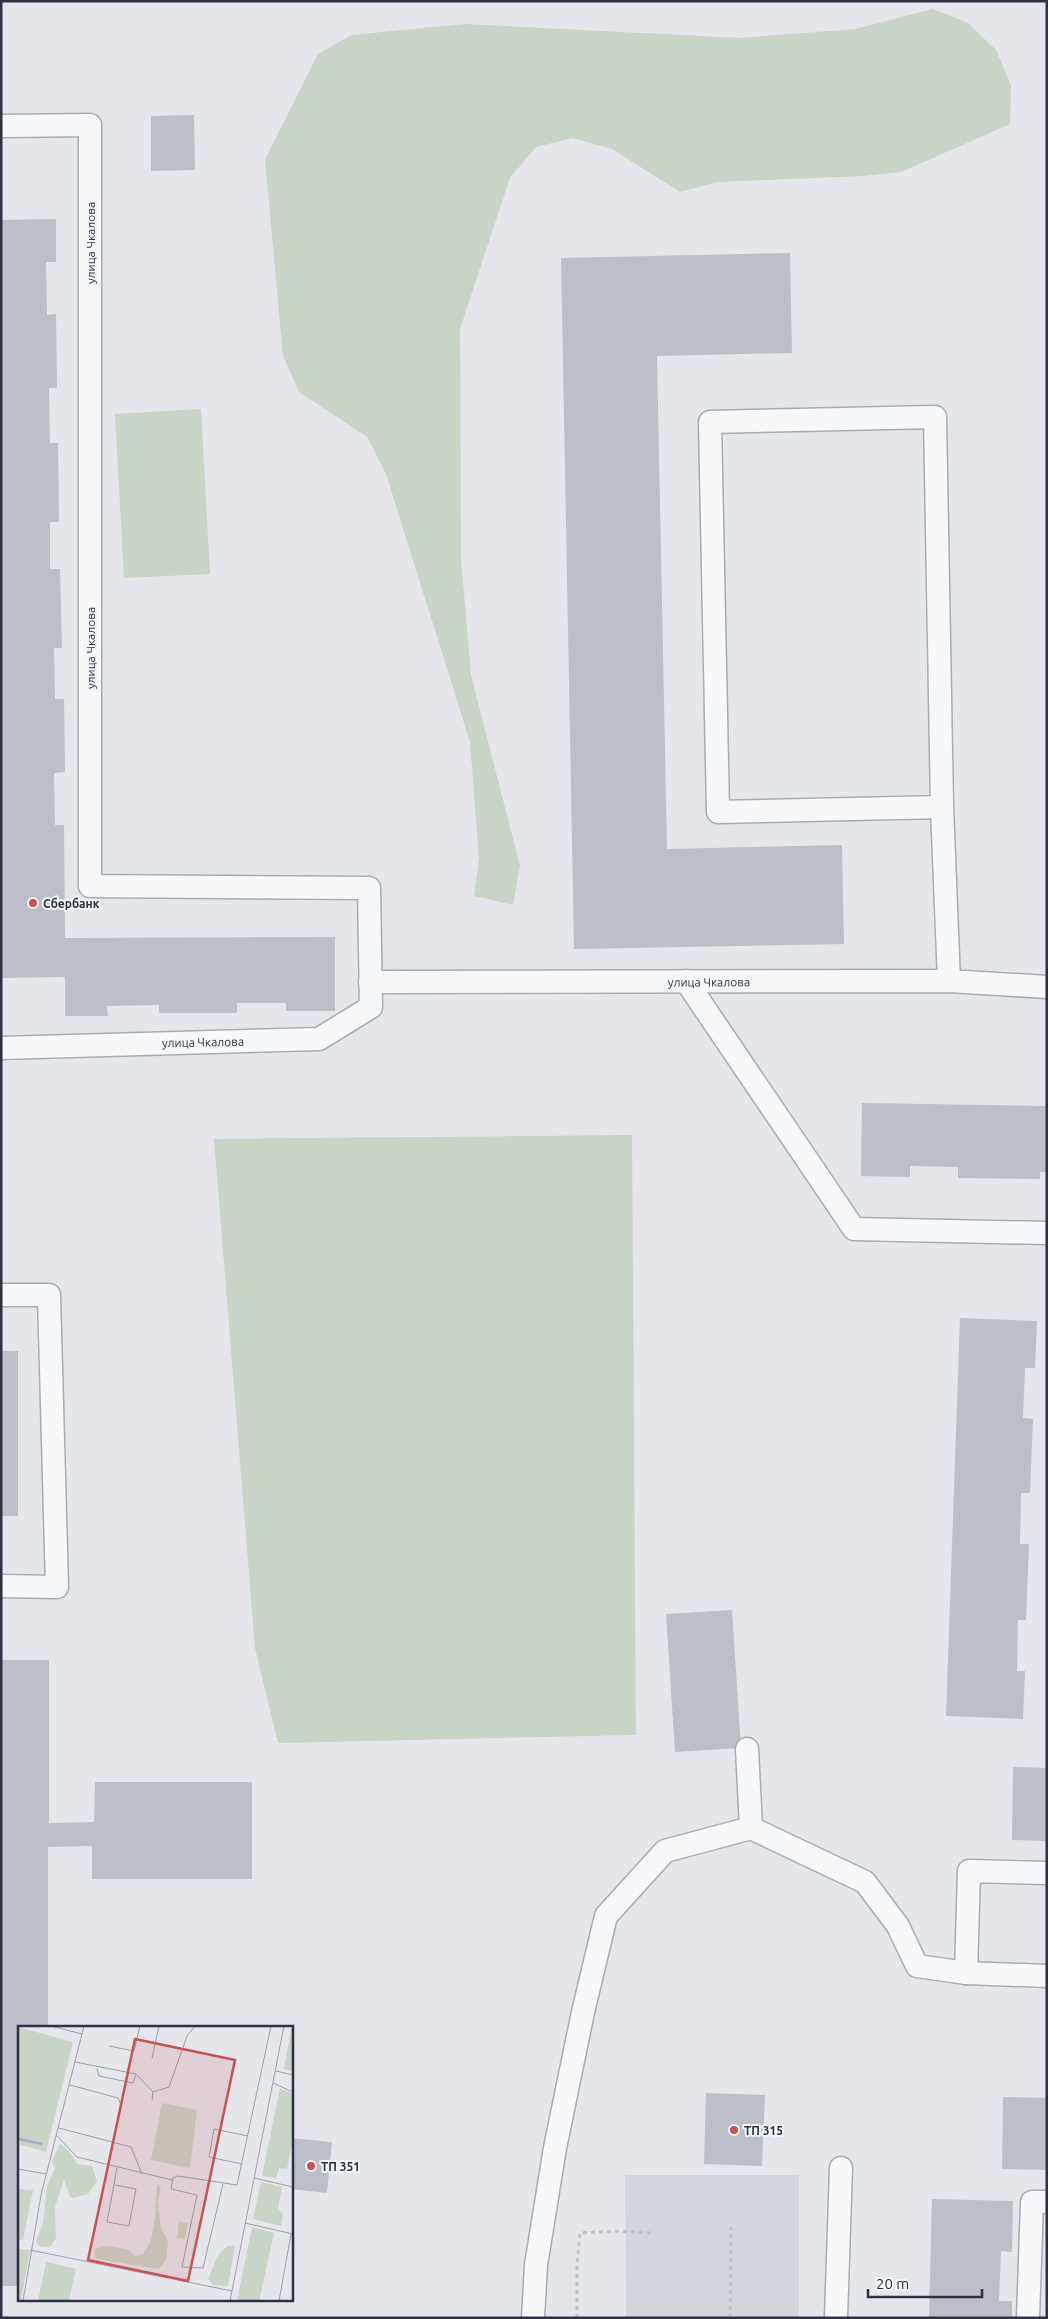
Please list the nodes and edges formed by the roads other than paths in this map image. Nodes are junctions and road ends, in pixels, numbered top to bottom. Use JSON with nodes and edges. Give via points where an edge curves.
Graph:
{"nodes":[{"id":1,"x":1,"y":126,"type":"edge"},
{"id":2,"x":942,"y":807,"type":"junction"},
{"id":3,"x":686,"y":981,"type":"junction"},
{"id":4,"x":949,"y":981,"type":"junction"},
{"id":5,"x":370,"y":982,"type":"junction"},
{"id":6,"x":1047,"y":987,"type":"edge"},
{"id":7,"x":1,"y":1048,"type":"edge"},
{"id":8,"x":1047,"y":1233,"type":"edge"},
{"id":9,"x":1,"y":1295,"type":"edge"},
{"id":10,"x":1,"y":1586,"type":"edge"},
{"id":11,"x":747,"y":1749,"type":"dead end"},
{"id":12,"x":751,"y":1828,"type":"junction"},
{"id":13,"x":1047,"y":1873,"type":"edge"},
{"id":14,"x":966,"y":1973,"type":"junction"},
{"id":15,"x":1047,"y":1976,"type":"edge"},
{"id":16,"x":841,"y":2168,"type":"dead end"},
{"id":17,"x":1047,"y":2202,"type":"edge"},
{"id":18,"x":533,"y":2318,"type":"edge"},
{"id":19,"x":836,"y":2318,"type":"edge"},
{"id":20,"x":1028,"y":2318,"type":"edge"}],
"edges":[{"from":1,"to":5,"type":"lane","name":"улица Чкалова","via":[[90,125],[90,886],[369,888]]},
{"from":2,"to":2,"type":"lane","via":[[718,812],[710,422],[935,417]]},
{"from":2,"to":4,"type":"lane"},
{"from":3,"to":4,"type":"lane","name":"улица Чкалова"},
{"from":3,"to":5,"type":"lane","name":"улица Чкалова"},
{"from":3,"to":8,"type":"lane","via":[[854,1229]]},
{"from":4,"to":6,"type":"lane","name":"улица Чкалова"},
{"from":5,"to":7,"type":"lane","name":"улица Чкалова","via":[[371,1007],[319,1039]]},
{"from":9,"to":10,"type":"lane","via":[[49,1295],[57,1587]]},
{"from":11,"to":12,"type":"lane"},
{"from":12,"to":14,"type":"lane","via":[[865,1882],[898,1926],[916,1966]]},
{"from":12,"to":18,"type":"lane","via":[[664,1851],[606,1916],[555,2148],[536,2265]]},
{"from":13,"to":14,"type":"lane","via":[[969,1871]]},
{"from":14,"to":15,"type":"lane"},
{"from":16,"to":19,"type":"lane"},
{"from":17,"to":20,"type":"lane","via":[[1032,2202]]}]}
